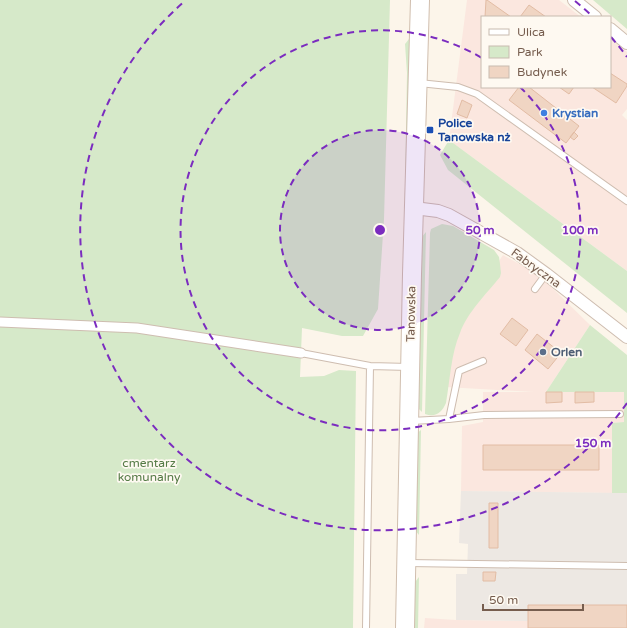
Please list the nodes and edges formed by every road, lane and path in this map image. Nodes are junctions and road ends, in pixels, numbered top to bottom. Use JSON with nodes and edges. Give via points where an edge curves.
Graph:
{"nodes":[{"id":1,"x":420,"y":0,"type":"edge"},
{"id":2,"x":574,"y":0,"type":"edge"},
{"id":3,"x":594,"y":16,"type":"edge"},
{"id":4,"x":611,"y":30,"type":"edge"},
{"id":5,"x":627,"y":43,"type":"edge"},
{"id":6,"x":417,"y":83,"type":"junction"},
{"id":7,"x":627,"y":201,"type":"edge"},
{"id":8,"x":414,"y":208,"type":"junction"},
{"id":9,"x":546,"y":274,"type":"junction"},
{"id":10,"x":535,"y":289,"type":"dead end"},
{"id":11,"x":0,"y":322,"type":"edge"},
{"id":12,"x":627,"y":337,"type":"edge"},
{"id":13,"x":301,"y":353,"type":"joint"},
{"id":14,"x":483,"y":361,"type":"dead end"},
{"id":15,"x":370,"y":366,"type":"junction"},
{"id":16,"x":410,"y":367,"type":"junction"},
{"id":17,"x":620,"y":414,"type":"dead end"},
{"id":18,"x":449,"y":419,"type":"junction"},
{"id":19,"x":409,"y":421,"type":"junction"},
{"id":20,"x":407,"y":562,"type":"junction"},
{"id":21,"x":627,"y":566,"type":"edge"},
{"id":22,"x":366,"y":628,"type":"edge"},
{"id":23,"x":406,"y":628,"type":"edge"}],
"edges":[{"from":1,"to":6,"type":"main road","name":"Tanowska"},
{"from":2,"to":3,"type":"street"},
{"from":4,"to":5,"type":"street"},
{"from":6,"to":7,"type":"lane","via":[[458,87],[477,94]]},
{"from":6,"to":8,"type":"main road","name":"Tanowska"},
{"from":8,"to":9,"type":"street","name":"Fabryczna","via":[[449,215],[517,253]]},
{"from":8,"to":16,"type":"main road","name":"Tanowska"},
{"from":9,"to":10,"type":"lane"},
{"from":9,"to":12,"type":"street","name":"Fabryczna"},
{"from":11,"to":13,"type":"street","via":[[137,328]]},
{"from":13,"to":15,"type":"lane"},
{"from":14,"to":18,"type":"lane","via":[[459,371]]},
{"from":15,"to":16,"type":"lane"},
{"from":15,"to":22,"type":"lane"},
{"from":16,"to":19,"type":"main road","name":"Tanowska"},
{"from":17,"to":18,"type":"lane","via":[[484,415]]},
{"from":18,"to":19,"type":"lane"},
{"from":19,"to":20,"type":"main road","name":"Tanowska"},
{"from":20,"to":21,"type":"lane"},
{"from":20,"to":23,"type":"main road","name":"Tanowska"}]}
